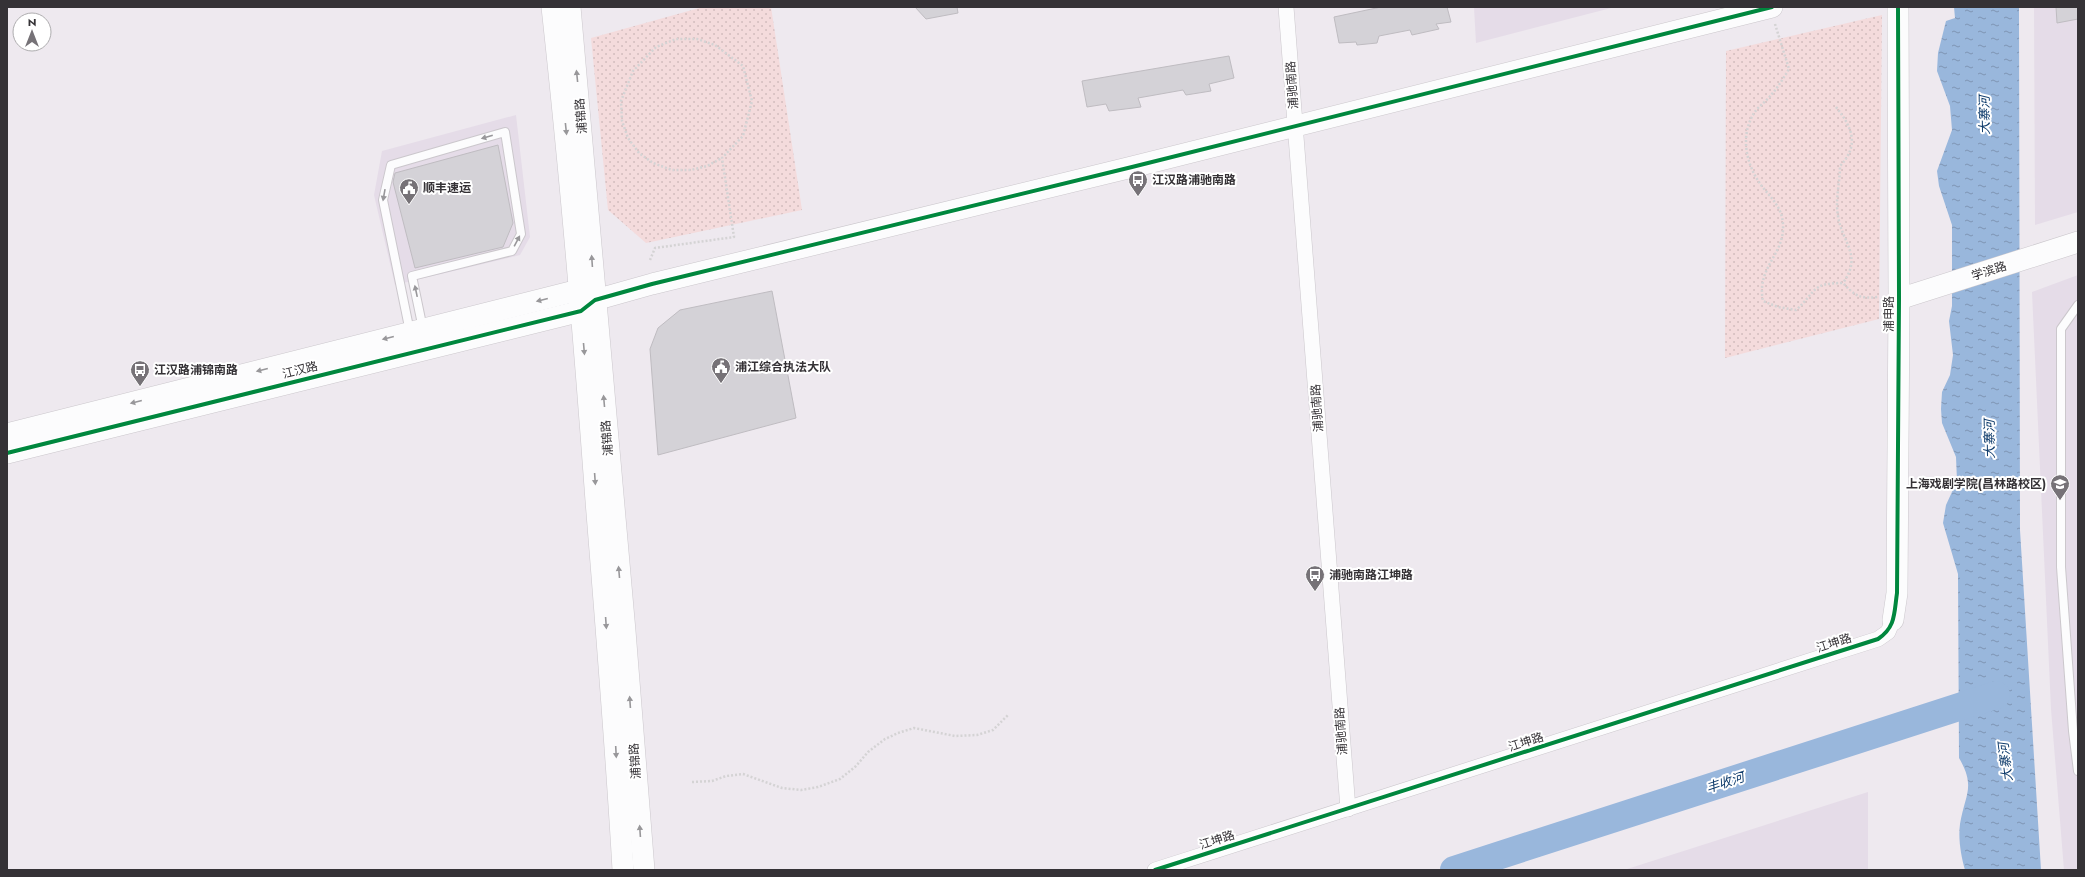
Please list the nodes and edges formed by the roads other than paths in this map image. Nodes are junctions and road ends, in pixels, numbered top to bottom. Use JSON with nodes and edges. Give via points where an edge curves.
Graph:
{"nodes":[{"id":1,"x":552,"y":7,"type":"edge"},
{"id":2,"x":570,"y":7,"type":"edge"},
{"id":3,"x":1286,"y":7,"type":"edge"},
{"id":4,"x":1898,"y":7,"type":"edge"},
{"id":5,"x":1773,"y":13,"type":"edge"},
{"id":6,"x":1295,"y":126,"type":"junction"},
{"id":7,"x":2077,"y":242,"type":"edge"},
{"id":8,"x":1899,"y":299,"type":"junction"},
{"id":9,"x":585,"y":300,"type":"junction"},
{"id":10,"x":2078,"y":305,"type":"edge"},
{"id":11,"x":417,"y":331,"type":"junction"},
{"id":12,"x":7,"y":434,"type":"edge"},
{"id":13,"x":7,"y":453,"type":"edge"},
{"id":14,"x":1893,"y":620,"type":"joint"},
{"id":15,"x":2078,"y":771,"type":"edge"},
{"id":16,"x":1348,"y":809,"type":"junction"},
{"id":17,"x":623,"y":870,"type":"edge"},
{"id":18,"x":644,"y":870,"type":"edge"},
{"id":19,"x":1155,"y":870,"type":"edge"}],
"edges":[{"from":1,"to":9,"type":"street","name":"浦锦路","one_way":true},
{"from":9,"to":2,"type":"street","name":"浦锦路","one_way":true},
{"from":3,"to":6,"type":"street","name":"浦驰南路"},
{"from":4,"to":8,"type":"street","name":"浦申路"},
{"from":5,"to":6,"type":"street"},
{"from":6,"to":9,"type":"street"},
{"from":6,"to":16,"type":"street","name":"浦驰南路"},
{"from":7,"to":8,"type":"street","name":"学滨路"},
{"from":8,"to":14,"type":"street","name":"浦申路","via":[[1897,593]]},
{"from":9,"to":11,"type":"street","one_way":true},
{"from":9,"to":13,"type":"street","name":"江汉路"},
{"from":9,"to":17,"type":"street","name":"浦锦路","one_way":true},
{"from":18,"to":9,"type":"street","name":"浦锦路","one_way":true,"via":[[625,631]]},
{"from":10,"to":15,"type":"lane","via":[[2061,329],[2061,567],[2072,731]]},
{"from":11,"to":11,"type":"lane","one_way":true,"via":[[412,276],[512,251],[521,234],[505,132],[391,165],[383,200]]},
{"from":11,"to":12,"type":"street","one_way":true},
{"from":14,"to":16,"type":"street","name":"江坤路","via":[[1888,632],[1878,639]]},
{"from":16,"to":19,"type":"street","name":"江坤路"}]}
